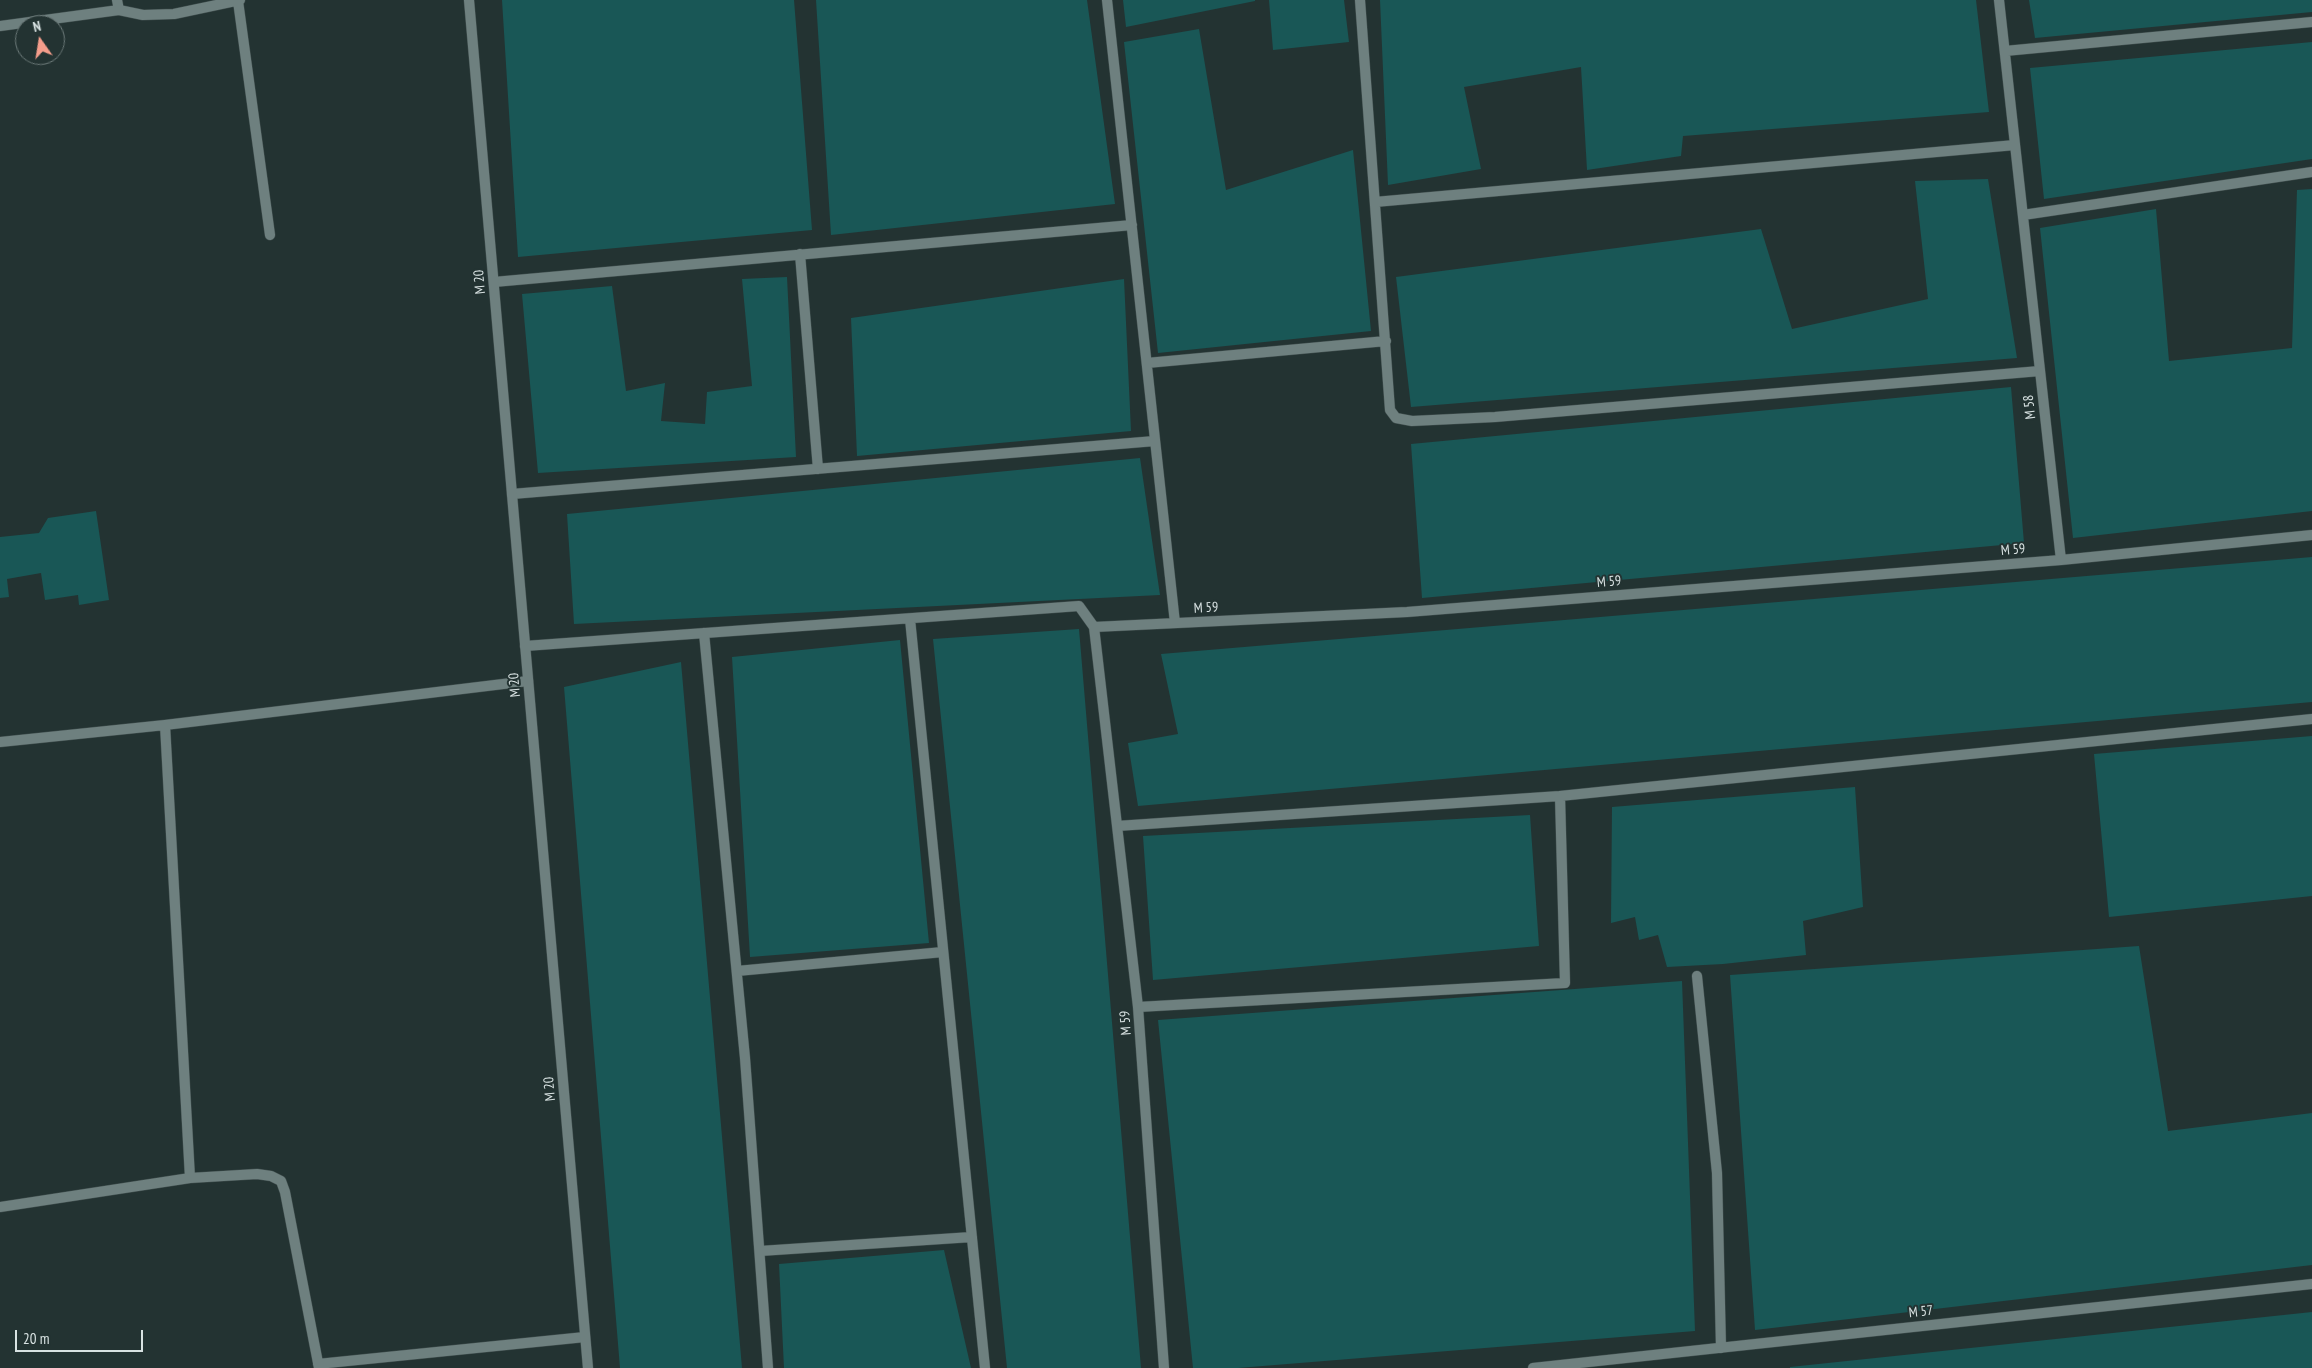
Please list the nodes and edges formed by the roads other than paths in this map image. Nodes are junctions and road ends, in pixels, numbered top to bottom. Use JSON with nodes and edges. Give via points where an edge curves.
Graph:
{"nodes":[{"id":1,"x":239,"y":0,"type":"edge"},
{"id":2,"x":469,"y":0,"type":"edge"},
{"id":3,"x":1107,"y":0,"type":"edge"},
{"id":4,"x":1360,"y":0,"type":"edge"},
{"id":5,"x":1999,"y":0,"type":"edge"},
{"id":6,"x":118,"y":5,"type":"edge"},
{"id":7,"x":2312,"y":22,"type":"edge"},
{"id":8,"x":0,"y":26,"type":"edge"},
{"id":9,"x":2005,"y":51,"type":"junction"},
{"id":10,"x":2016,"y":145,"type":"junction"},
{"id":11,"x":2312,"y":172,"type":"edge"},
{"id":12,"x":1375,"y":202,"type":"junction"},
{"id":13,"x":2023,"y":214,"type":"junction"},
{"id":14,"x":1132,"y":225,"type":"junction"},
{"id":15,"x":270,"y":234,"type":"dead end"},
{"id":16,"x":800,"y":254,"type":"junction"},
{"id":17,"x":494,"y":282,"type":"junction"},
{"id":18,"x":1386,"y":340,"type":"junction"},
{"id":19,"x":1147,"y":363,"type":"junction"},
{"id":20,"x":2040,"y":372,"type":"junction"},
{"id":21,"x":1155,"y":441,"type":"junction"},
{"id":22,"x":818,"y":469,"type":"junction"},
{"id":23,"x":512,"y":494,"type":"junction"},
{"id":24,"x":2312,"y":535,"type":"edge"},
{"id":25,"x":2061,"y":560,"type":"junction"},
{"id":26,"x":910,"y":618,"type":"junction"},
{"id":27,"x":1175,"y":623,"type":"junction"},
{"id":28,"x":1094,"y":628,"type":"junction"},
{"id":29,"x":704,"y":633,"type":"junction"},
{"id":30,"x":525,"y":646,"type":"junction"},
{"id":31,"x":528,"y":681,"type":"junction"},
{"id":32,"x":2312,"y":719,"type":"edge"},
{"id":33,"x":165,"y":725,"type":"junction"},
{"id":34,"x":0,"y":742,"type":"edge"},
{"id":35,"x":1560,"y":796,"type":"junction"},
{"id":36,"x":1117,"y":826,"type":"junction"},
{"id":37,"x":943,"y":952,"type":"junction"},
{"id":38,"x":737,"y":971,"type":"junction"},
{"id":39,"x":1697,"y":976,"type":"dead end"},
{"id":40,"x":1138,"y":1007,"type":"junction"},
{"id":41,"x":190,"y":1178,"type":"junction"},
{"id":42,"x":0,"y":1207,"type":"edge"},
{"id":43,"x":972,"y":1237,"type":"junction"},
{"id":44,"x":760,"y":1251,"type":"junction"},
{"id":45,"x":2312,"y":1284,"type":"edge"},
{"id":46,"x":585,"y":1337,"type":"junction"},
{"id":47,"x":1720,"y":1348,"type":"junction"},
{"id":48,"x":319,"y":1366,"type":"edge"},
{"id":49,"x":588,"y":1368,"type":"edge"},
{"id":50,"x":768,"y":1368,"type":"edge"},
{"id":51,"x":985,"y":1368,"type":"edge"},
{"id":52,"x":1164,"y":1368,"type":"edge"},
{"id":53,"x":1533,"y":1368,"type":"edge"}],
"edges":[{"from":1,"to":6,"type":"street","via":[[174,14],[143,15]]},
{"from":1,"to":15,"type":"street"},
{"from":2,"to":17,"type":"street","name":"M 20"},
{"from":3,"to":14,"type":"street"},
{"from":4,"to":12,"type":"street"},
{"from":5,"to":9,"type":"street","name":"M 58"},
{"from":6,"to":8,"type":"street"},
{"from":7,"to":9,"type":"street"},
{"from":9,"to":10,"type":"street","name":"M 58"},
{"from":10,"to":12,"type":"street"},
{"from":10,"to":13,"type":"street","name":"M 58"},
{"from":11,"to":13,"type":"street"},
{"from":12,"to":18,"type":"street"},
{"from":13,"to":20,"type":"street","name":"M 58"},
{"from":14,"to":16,"type":"street"},
{"from":14,"to":19,"type":"street"},
{"from":16,"to":17,"type":"street"},
{"from":16,"to":22,"type":"street"},
{"from":17,"to":23,"type":"street","name":"M 20"},
{"from":18,"to":19,"type":"street"},
{"from":18,"to":20,"type":"street","via":[[1390,410],[1396,418],[1412,421]]},
{"from":19,"to":21,"type":"street"},
{"from":20,"to":25,"type":"street","name":"M 58"},
{"from":21,"to":22,"type":"street"},
{"from":21,"to":27,"type":"street"},
{"from":22,"to":23,"type":"street"},
{"from":23,"to":30,"type":"street","name":"M 20"},
{"from":24,"to":25,"type":"street"},
{"from":25,"to":27,"type":"street","name":"M 59","via":[[1407,612]]},
{"from":26,"to":28,"type":"street","via":[[1079,606]]},
{"from":26,"to":29,"type":"street"},
{"from":26,"to":37,"type":"street"},
{"from":27,"to":28,"type":"street","name":"M 59"},
{"from":28,"to":36,"type":"street","name":"M 59"},
{"from":29,"to":30,"type":"street"},
{"from":29,"to":38,"type":"street"},
{"from":30,"to":31,"type":"street","name":"M 20"},
{"from":31,"to":33,"type":"street"},
{"from":31,"to":46,"type":"street","name":"M 20"},
{"from":32,"to":35,"type":"street"},
{"from":33,"to":34,"type":"street"},
{"from":33,"to":41,"type":"street"},
{"from":35,"to":36,"type":"street"},
{"from":35,"to":40,"type":"street","via":[[1565,983]]},
{"from":36,"to":40,"type":"street","name":"M 59"},
{"from":37,"to":38,"type":"street"},
{"from":37,"to":43,"type":"street"},
{"from":38,"to":44,"type":"street"},
{"from":39,"to":47,"type":"street","via":[[1717,1172]]},
{"from":40,"to":52,"type":"street","name":"M 59"},
{"from":41,"to":42,"type":"street"},
{"from":41,"to":48,"type":"street","via":[[257,1174],[281,1181]]},
{"from":43,"to":44,"type":"street"},
{"from":43,"to":51,"type":"street"},
{"from":44,"to":50,"type":"street"},
{"from":45,"to":47,"type":"street","name":"M 57"},
{"from":46,"to":48,"type":"street"},
{"from":46,"to":49,"type":"street","name":"M 20"},
{"from":47,"to":53,"type":"street","name":"M 57"}]}
